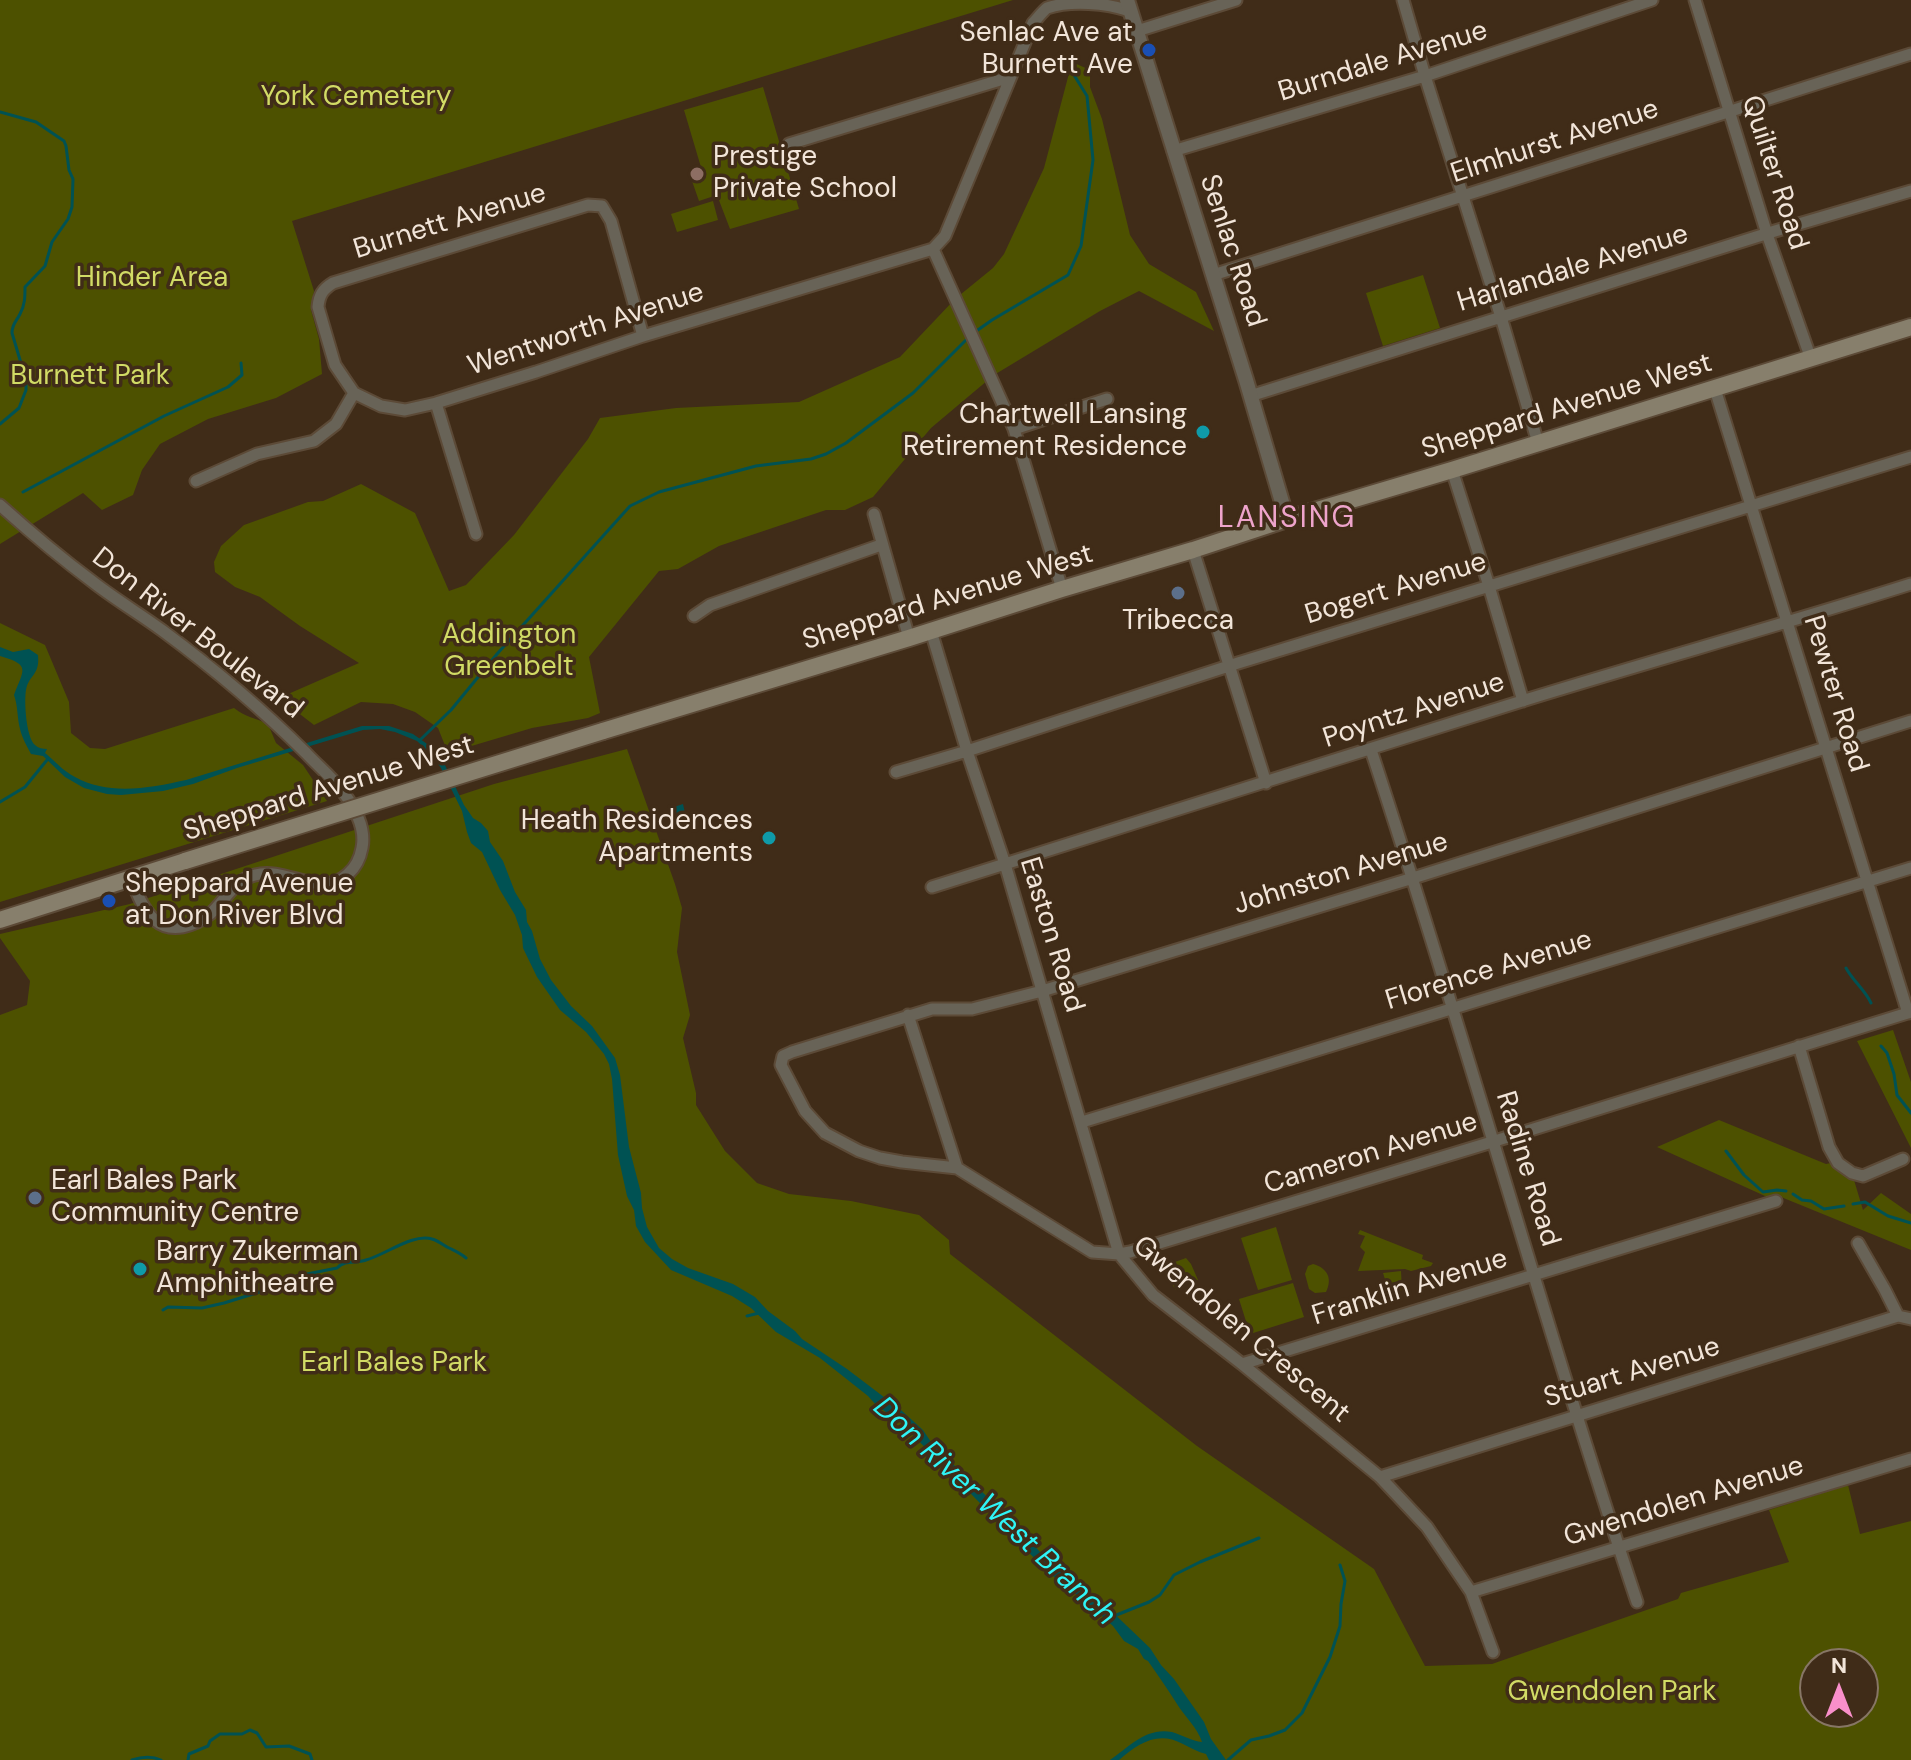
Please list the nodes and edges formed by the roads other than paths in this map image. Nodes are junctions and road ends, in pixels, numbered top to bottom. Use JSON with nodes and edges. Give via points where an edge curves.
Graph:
{"nodes":[{"id":1,"x":1236,"y":0,"type":"edge"},
{"id":2,"x":1403,"y":0,"type":"edge"},
{"id":3,"x":1652,"y":0,"type":"edge"},
{"id":4,"x":1695,"y":0,"type":"edge"},
{"id":5,"x":1128,"y":6,"type":"edge"},
{"id":6,"x":1137,"y":31,"type":"junction"},
{"id":7,"x":1911,"y":54,"type":"edge"},
{"id":8,"x":1425,"y":76,"type":"junction"},
{"id":9,"x":1010,"y":77,"type":"junction"},
{"id":10,"x":1729,"y":111,"type":"junction"},
{"id":11,"x":789,"y":144,"type":"dead end"},
{"id":12,"x":1173,"y":151,"type":"junction"},
{"id":13,"x":1911,"y":191,"type":"edge"},
{"id":14,"x":1462,"y":197,"type":"junction"},
{"id":15,"x":1767,"y":234,"type":"junction"},
{"id":16,"x":933,"y":249,"type":"junction"},
{"id":17,"x":1213,"y":275,"type":"junction"},
{"id":18,"x":1501,"y":317,"type":"junction"},
{"id":19,"x":1911,"y":327,"type":"edge"},
{"id":20,"x":643,"y":336,"type":"junction"},
{"id":21,"x":1811,"y":359,"type":"junction"},
{"id":22,"x":1715,"y":389,"type":"junction"},
{"id":23,"x":354,"y":393,"type":"junction"},
{"id":24,"x":1250,"y":396,"type":"junction"},
{"id":25,"x":1107,"y":399,"type":"dead end"},
{"id":26,"x":436,"y":403,"type":"junction"},
{"id":27,"x":1014,"y":429,"type":"junction"},
{"id":28,"x":1538,"y":443,"type":"junction"},
{"id":29,"x":1911,"y":457,"type":"edge"},
{"id":30,"x":1452,"y":470,"type":"junction"},
{"id":31,"x":196,"y":481,"type":"dead end"},
{"id":32,"x":0,"y":505,"type":"edge"},
{"id":33,"x":1750,"y":506,"type":"junction"},
{"id":34,"x":874,"y":514,"type":"dead end"},
{"id":35,"x":1287,"y":519,"type":"junction"},
{"id":36,"x":476,"y":534,"type":"dead end"},
{"id":37,"x":881,"y":545,"type":"junction"},
{"id":38,"x":1193,"y":550,"type":"junction"},
{"id":39,"x":1911,"y":584,"type":"edge"},
{"id":40,"x":1489,"y":586,"type":"junction"},
{"id":41,"x":1062,"y":589,"type":"junction"},
{"id":42,"x":694,"y":616,"type":"dead end"},
{"id":43,"x":1788,"y":623,"type":"junction"},
{"id":44,"x":931,"y":631,"type":"junction"},
{"id":45,"x":909,"y":638,"type":"junction"},
{"id":46,"x":1229,"y":666,"type":"junction"},
{"id":47,"x":1523,"y":701,"type":"junction"},
{"id":48,"x":1911,"y":721,"type":"edge"},
{"id":49,"x":1826,"y":747,"type":"junction"},
{"id":50,"x":1371,"y":750,"type":"junction"},
{"id":51,"x":967,"y":751,"type":"junction"},
{"id":52,"x":896,"y":772,"type":"dead end"},
{"id":53,"x":1266,"y":783,"type":"junction"},
{"id":54,"x":1005,"y":864,"type":"junction"},
{"id":55,"x":1911,"y":868,"type":"edge"},
{"id":56,"x":131,"y":878,"type":"junction"},
{"id":57,"x":1413,"y":878,"type":"junction"},
{"id":58,"x":1867,"y":882,"type":"junction"},
{"id":59,"x":932,"y":887,"type":"dead end"},
{"id":60,"x":0,"y":920,"type":"edge"},
{"id":61,"x":1042,"y":991,"type":"junction"},
{"id":62,"x":1452,"y":1008,"type":"junction"},
{"id":63,"x":1909,"y":1012,"type":"edge"},
{"id":64,"x":908,"y":1015,"type":"junction"},
{"id":65,"x":1799,"y":1046,"type":"junction"},
{"id":66,"x":783,"y":1056,"type":"joint"},
{"id":67,"x":1082,"y":1122,"type":"junction"},
{"id":68,"x":1492,"y":1142,"type":"junction"},
{"id":69,"x":1903,"y":1159,"type":"dead end"},
{"id":70,"x":957,"y":1168,"type":"junction"},
{"id":71,"x":1776,"y":1201,"type":"dead end"},
{"id":72,"x":1858,"y":1243,"type":"dead end"},
{"id":73,"x":1119,"y":1254,"type":"junction"},
{"id":74,"x":1535,"y":1276,"type":"junction"},
{"id":75,"x":1898,"y":1316,"type":"junction"},
{"id":76,"x":1911,"y":1319,"type":"edge"},
{"id":77,"x":1242,"y":1364,"type":"junction"},
{"id":78,"x":1577,"y":1415,"type":"junction"},
{"id":79,"x":1911,"y":1459,"type":"edge"},
{"id":80,"x":1380,"y":1477,"type":"junction"},
{"id":81,"x":1618,"y":1546,"type":"junction"},
{"id":82,"x":1471,"y":1592,"type":"junction"},
{"id":83,"x":1637,"y":1602,"type":"dead end"},
{"id":84,"x":1493,"y":1652,"type":"dead end"}],
"edges":[{"from":1,"to":6,"type":"street"},
{"from":2,"to":8,"type":"street"},
{"from":3,"to":8,"type":"street","name":"Burndale Avenue"},
{"from":4,"to":10,"type":"street","name":"Quilter Road"},
{"from":5,"to":6,"type":"street","name":"Senlac Road"},
{"from":5,"to":9,"type":"street","via":[[1067,0],[1046,8],[1033,23]]},
{"from":6,"to":12,"type":"street","name":"Senlac Road"},
{"from":7,"to":10,"type":"street","name":"Elmhurst Avenue"},
{"from":8,"to":12,"type":"street","name":"Burndale Avenue"},
{"from":8,"to":14,"type":"street"},
{"from":9,"to":11,"type":"street"},
{"from":9,"to":16,"type":"street","via":[[945,236]]},
{"from":10,"to":14,"type":"street","name":"Elmhurst Avenue"},
{"from":10,"to":15,"type":"street","name":"Quilter Road"},
{"from":12,"to":17,"type":"street","name":"Senlac Road"},
{"from":13,"to":15,"type":"street","name":"Harlandale Avenue"},
{"from":14,"to":17,"type":"street","name":"Elmhurst Avenue"},
{"from":14,"to":18,"type":"street"},
{"from":15,"to":18,"type":"street","name":"Harlandale Avenue"},
{"from":15,"to":21,"type":"street","name":"Quilter Road"},
{"from":16,"to":20,"type":"street","name":"Wentworth Avenue"},
{"from":16,"to":27,"type":"street"},
{"from":17,"to":24,"type":"street","name":"Senlac Road"},
{"from":18,"to":24,"type":"street","name":"Harlandale Avenue"},
{"from":18,"to":28,"type":"street"},
{"from":19,"to":21,"type":"main road","name":"Sheppard Avenue West"},
{"from":20,"to":23,"type":"street","name":"Burnett Avenue","via":[[611,221],[602,206],[588,205],[324,288],[318,307],[335,365]]},
{"from":20,"to":26,"type":"street","name":"Wentworth Avenue"},
{"from":21,"to":22,"type":"main road","name":"Sheppard Avenue West"},
{"from":22,"to":28,"type":"main road","name":"Sheppard Avenue West"},
{"from":22,"to":33,"type":"street","name":"Pewter Road"},
{"from":23,"to":26,"type":"street","name":"Wentworth Avenue","via":[[405,410]]},
{"from":23,"to":31,"type":"street","via":[[336,424],[314,441],[257,454]]},
{"from":24,"to":35,"type":"street","name":"Senlac Road"},
{"from":25,"to":27,"type":"street"},
{"from":26,"to":36,"type":"street"},
{"from":27,"to":41,"type":"street"},
{"from":28,"to":30,"type":"main road","name":"Sheppard Avenue West"},
{"from":29,"to":33,"type":"street","name":"Bogert Avenue"},
{"from":30,"to":35,"type":"main road","name":"Sheppard Avenue West"},
{"from":30,"to":40,"type":"street"},
{"from":32,"to":56,"type":"street","name":"Don River Boulevard","via":[[285,732],[343,793],[361,824],[360,860],[342,879],[323,885],[256,874],[186,927],[168,927],[154,919]]},
{"from":33,"to":40,"type":"street","name":"Bogert Avenue"},
{"from":33,"to":43,"type":"street","name":"Pewter Road"},
{"from":34,"to":37,"type":"street"},
{"from":35,"to":38,"type":"main road","name":"Sheppard Avenue West"},
{"from":37,"to":42,"type":"street","via":[[710,605]]},
{"from":37,"to":45,"type":"street"},
{"from":38,"to":41,"type":"main road","name":"Sheppard Avenue West"},
{"from":38,"to":46,"type":"street"},
{"from":39,"to":43,"type":"street","name":"Poyntz Avenue"},
{"from":40,"to":46,"type":"street","name":"Bogert Avenue"},
{"from":40,"to":47,"type":"street"},
{"from":41,"to":44,"type":"main road","name":"Sheppard Avenue West"},
{"from":43,"to":47,"type":"street","name":"Poyntz Avenue"},
{"from":43,"to":49,"type":"street","name":"Pewter Road"},
{"from":44,"to":45,"type":"main road","name":"Sheppard Avenue West"},
{"from":44,"to":51,"type":"street","name":"Easton Road"},
{"from":45,"to":56,"type":"main road","name":"Sheppard Avenue West","bridge":true},
{"from":46,"to":51,"type":"street","name":"Bogert Avenue"},
{"from":46,"to":53,"type":"street"},
{"from":47,"to":50,"type":"street","name":"Poyntz Avenue"},
{"from":48,"to":49,"type":"street","name":"Johnston Avenue"},
{"from":49,"to":57,"type":"street","name":"Johnston Avenue"},
{"from":49,"to":58,"type":"street","name":"Pewter Road"},
{"from":50,"to":53,"type":"street","name":"Poyntz Avenue"},
{"from":50,"to":57,"type":"street","name":"Radine Road"},
{"from":51,"to":52,"type":"street","name":"Bogert Avenue"},
{"from":51,"to":54,"type":"street","name":"Easton Road"},
{"from":53,"to":54,"type":"street","name":"Poyntz Avenue"},
{"from":54,"to":59,"type":"street","name":"Poyntz Avenue"},
{"from":54,"to":61,"type":"street","name":"Easton Road"},
{"from":55,"to":58,"type":"street","name":"Florence Avenue"},
{"from":56,"to":60,"type":"main road","name":"Sheppard Avenue West"},
{"from":57,"to":61,"type":"street","name":"Johnston Avenue"},
{"from":57,"to":62,"type":"street","name":"Radine Road"},
{"from":58,"to":62,"type":"street","name":"Florence Avenue"},
{"from":58,"to":63,"type":"street","name":"Pewter Road"},
{"from":61,"to":64,"type":"street","name":"Johnston Avenue","via":[[972,1009]]},
{"from":61,"to":67,"type":"street","name":"Easton Road"},
{"from":62,"to":67,"type":"street","name":"Florence Avenue"},
{"from":62,"to":68,"type":"street","name":"Radine Road"},
{"from":63,"to":65,"type":"street","name":"Cameron Avenue"},
{"from":64,"to":66,"type":"street","name":"Johnston Avenue"},
{"from":64,"to":70,"type":"street"},
{"from":65,"to":68,"type":"street","name":"Cameron Avenue"},
{"from":65,"to":69,"type":"street","via":[[1838,1163],[1863,1176]]},
{"from":66,"to":70,"type":"street","name":"Gwendolen Crescent","via":[[781,1065],[805,1111],[825,1133],[880,1158]]},
{"from":67,"to":73,"type":"street","name":"Easton Road"},
{"from":68,"to":73,"type":"street","name":"Cameron Avenue"},
{"from":68,"to":74,"type":"street","name":"Radine Road"},
{"from":70,"to":73,"type":"street","name":"Gwendolen Crescent","via":[[1092,1252]]},
{"from":71,"to":74,"type":"street","name":"Franklin Avenue"},
{"from":72,"to":75,"type":"street"},
{"from":73,"to":77,"type":"street","name":"Gwendolen Crescent","via":[[1153,1295]]},
{"from":74,"to":77,"type":"street","name":"Franklin Avenue"},
{"from":74,"to":78,"type":"street","name":"Radine Road"},
{"from":75,"to":76,"type":"street"},
{"from":75,"to":78,"type":"street","name":"Stuart Avenue"},
{"from":77,"to":80,"type":"street","name":"Gwendolen Crescent"},
{"from":78,"to":80,"type":"street","name":"Stuart Avenue"},
{"from":78,"to":81,"type":"street","name":"Radine Road"},
{"from":79,"to":81,"type":"street","name":"Gwendolen Avenue"},
{"from":80,"to":82,"type":"street","name":"Gwendolen Crescent","via":[[1427,1527]]},
{"from":81,"to":82,"type":"street","name":"Gwendolen Avenue"},
{"from":81,"to":83,"type":"street","name":"Radine Road"},
{"from":82,"to":84,"type":"street","name":"Gwendolen Crescent"}]}
